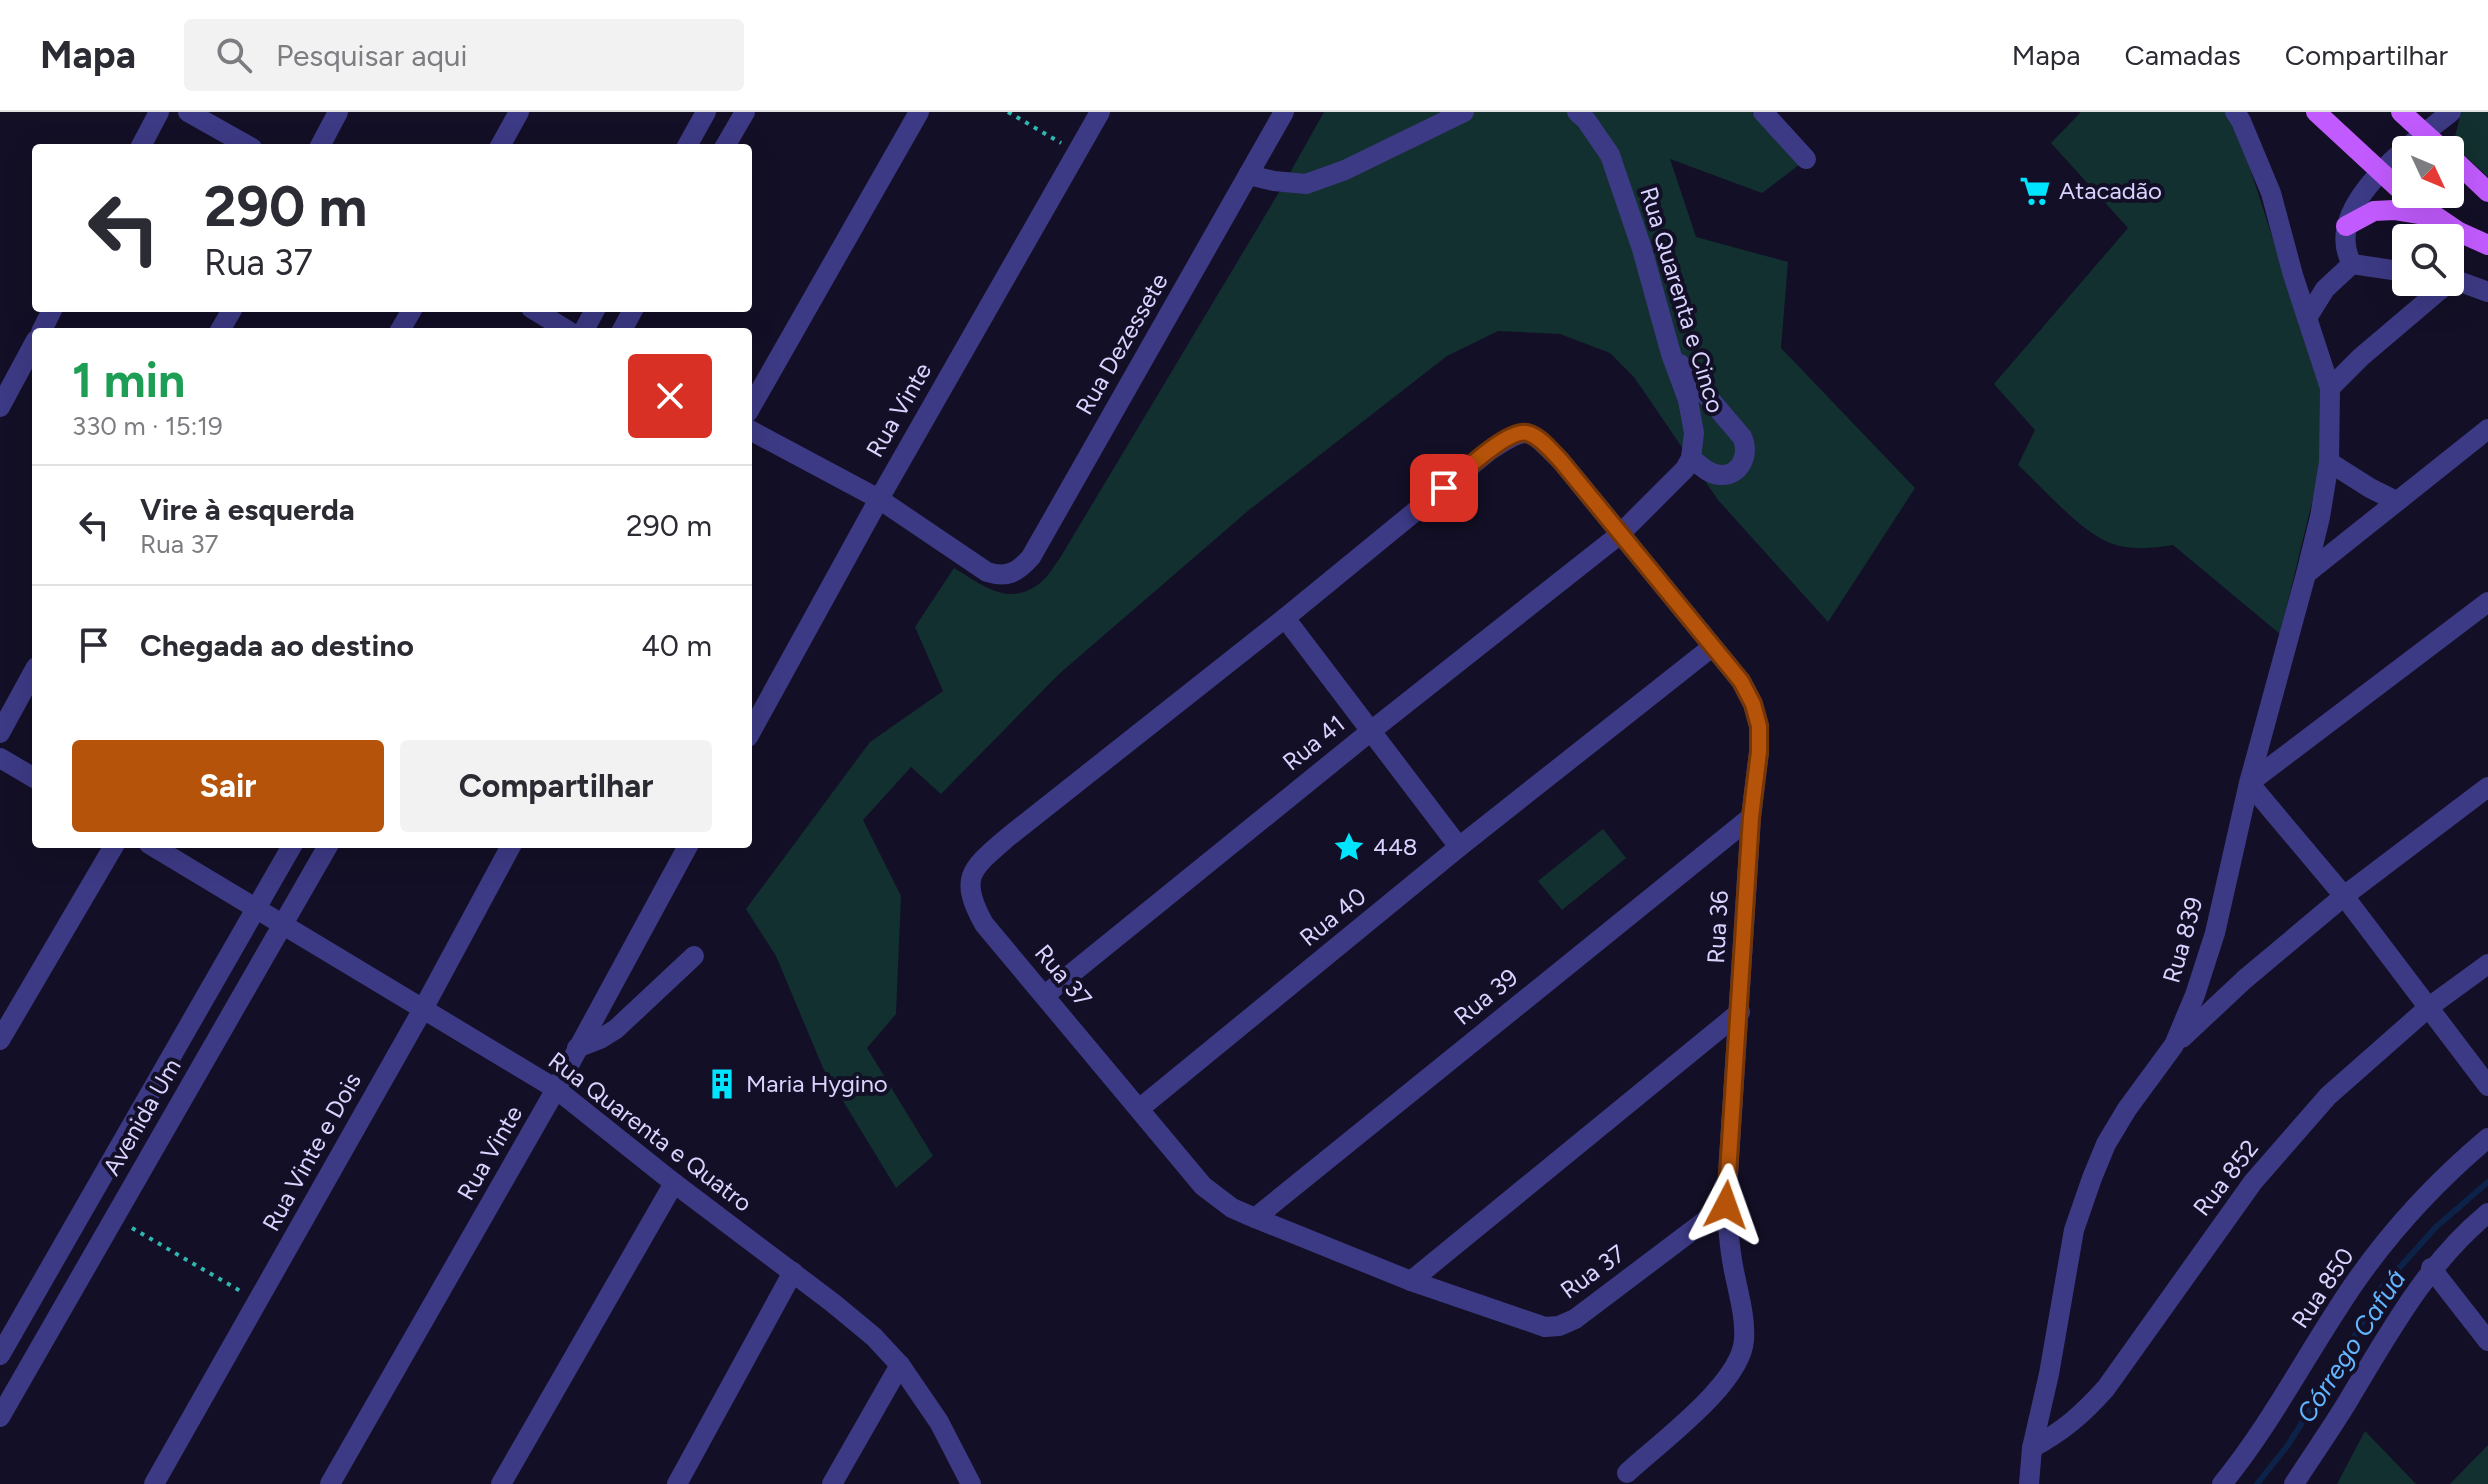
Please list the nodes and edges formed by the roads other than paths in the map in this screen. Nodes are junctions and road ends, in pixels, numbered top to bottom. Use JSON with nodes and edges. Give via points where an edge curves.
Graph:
{"nodes":[{"id":1,"x":159,"y":112,"type":"edge"},
{"id":2,"x":188,"y":112,"type":"edge"},
{"id":3,"x":338,"y":112,"type":"edge"},
{"id":4,"x":519,"y":112,"type":"edge"},
{"id":5,"x":706,"y":112,"type":"edge"},
{"id":6,"x":745,"y":112,"type":"edge"},
{"id":7,"x":919,"y":112,"type":"edge"},
{"id":8,"x":1100,"y":112,"type":"edge"},
{"id":9,"x":1284,"y":112,"type":"edge"},
{"id":10,"x":1464,"y":112,"type":"edge"},
{"id":11,"x":1577,"y":112,"type":"edge"},
{"id":12,"x":1763,"y":112,"type":"edge"},
{"id":13,"x":2235,"y":112,"type":"edge"},
{"id":14,"x":2316,"y":112,"type":"edge"},
{"id":15,"x":2401,"y":112,"type":"edge"},
{"id":16,"x":2451,"y":112,"type":"edge"},
{"id":17,"x":2424,"y":134,"type":"junction"},
{"id":18,"x":2426,"y":136,"type":"edge"},
{"id":19,"x":142,"y":144,"type":"edge"},
{"id":20,"x":245,"y":144,"type":"edge"},
{"id":21,"x":321,"y":144,"type":"edge"},
{"id":22,"x":501,"y":144,"type":"edge"},
{"id":23,"x":688,"y":144,"type":"edge"},
{"id":24,"x":726,"y":144,"type":"edge"},
{"id":25,"x":1806,"y":159,"type":"dead end"},
{"id":26,"x":2464,"y":169,"type":"edge"},
{"id":27,"x":2379,"y":171,"type":"junction"},
{"id":28,"x":1248,"y":175,"type":"junction"},
{"id":29,"x":2488,"y":192,"type":"edge"},
{"id":30,"x":2434,"y":217,"type":"junction"},
{"id":31,"x":2346,"y":226,"type":"junction"},
{"id":32,"x":2488,"y":245,"type":"edge"},
{"id":33,"x":2352,"y":264,"type":"junction"},
{"id":34,"x":2392,"y":270,"type":"edge"},
{"id":35,"x":2464,"y":283,"type":"edge"},
{"id":36,"x":2488,"y":292,"type":"edge"},
{"id":37,"x":2431,"y":296,"type":"edge"},
{"id":38,"x":538,"y":312,"type":"edge"},
{"id":39,"x":2307,"y":318,"type":"junction"},
{"id":40,"x":564,"y":328,"type":"edge"},
{"id":41,"x":32,"y":347,"type":"edge"},
{"id":42,"x":1671,"y":354,"type":"junction"},
{"id":43,"x":2330,"y":388,"type":"junction"},
{"id":44,"x":752,"y":405,"type":"edge"},
{"id":45,"x":0,"y":407,"type":"edge"},
{"id":46,"x":2488,"y":429,"type":"edge"},
{"id":47,"x":752,"y":431,"type":"edge"},
{"id":48,"x":1515,"y":434,"type":"joint"},
{"id":49,"x":1691,"y":458,"type":"junction"},
{"id":50,"x":2329,"y":462,"type":"junction"},
{"id":51,"x":879,"y":499,"type":"junction"},
{"id":52,"x":2396,"y":501,"type":"junction"},
{"id":53,"x":1619,"y":535,"type":"junction"},
{"id":54,"x":2306,"y":574,"type":"junction"},
{"id":55,"x":2488,"y":602,"type":"edge"},
{"id":56,"x":1285,"y":618,"type":"junction"},
{"id":57,"x":1712,"y":647,"type":"junction"},
{"id":58,"x":32,"y":674,"type":"edge"},
{"id":59,"x":752,"y":730,"type":"edge"},
{"id":60,"x":1371,"y":731,"type":"junction"},
{"id":61,"x":0,"y":733,"type":"edge"},
{"id":62,"x":0,"y":758,"type":"edge"},
{"id":63,"x":32,"y":777,"type":"edge"},
{"id":64,"x":2249,"y":783,"type":"junction"},
{"id":65,"x":2488,"y":787,"type":"edge"},
{"id":66,"x":1751,"y":817,"type":"junction"},
{"id":67,"x":1459,"y":847,"type":"junction"},
{"id":68,"x":113,"y":848,"type":"edge"},
{"id":69,"x":156,"y":848,"type":"edge"},
{"id":70,"x":291,"y":848,"type":"edge"},
{"id":71,"x":327,"y":848,"type":"edge"},
{"id":72,"x":510,"y":848,"type":"edge"},
{"id":73,"x":687,"y":848,"type":"edge"},
{"id":74,"x":2344,"y":896,"type":"junction"},
{"id":75,"x":256,"y":909,"type":"junction"},
{"id":76,"x":282,"y":924,"type":"junction"},
{"id":77,"x":694,"y":956,"type":"dead end"},
{"id":78,"x":2488,"y":964,"type":"edge"},
{"id":79,"x":2245,"y":979,"type":"junction"},
{"id":80,"x":2199,"y":982,"type":"junction"},
{"id":81,"x":1045,"y":995,"type":"junction"},
{"id":82,"x":2429,"y":1007,"type":"junction"},
{"id":83,"x":423,"y":1009,"type":"junction"},
{"id":84,"x":1740,"y":1012,"type":"junction"},
{"id":85,"x":0,"y":1040,"type":"edge"},
{"id":86,"x":2174,"y":1045,"type":"junction"},
{"id":87,"x":577,"y":1048,"type":"junction"},
{"id":88,"x":2488,"y":1086,"type":"edge"},
{"id":89,"x":556,"y":1089,"type":"junction"},
{"id":90,"x":1139,"y":1109,"type":"junction"},
{"id":91,"x":2488,"y":1138,"type":"edge"},
{"id":92,"x":674,"y":1183,"type":"junction"},
{"id":93,"x":1726,"y":1205,"type":"junction"},
{"id":94,"x":2488,"y":1213,"type":"edge"},
{"id":95,"x":1255,"y":1218,"type":"junction"},
{"id":96,"x":2431,"y":1268,"type":"junction"},
{"id":97,"x":793,"y":1272,"type":"junction"},
{"id":98,"x":1411,"y":1281,"type":"junction"},
{"id":99,"x":2488,"y":1341,"type":"edge"},
{"id":100,"x":0,"y":1355,"type":"edge"},
{"id":101,"x":900,"y":1365,"type":"junction"},
{"id":102,"x":0,"y":1417,"type":"edge"},
{"id":103,"x":2032,"y":1448,"type":"junction"},
{"id":104,"x":1627,"y":1473,"type":"dead end"},
{"id":105,"x":154,"y":1484,"type":"edge"},
{"id":106,"x":330,"y":1484,"type":"edge"},
{"id":107,"x":501,"y":1484,"type":"edge"},
{"id":108,"x":677,"y":1484,"type":"edge"},
{"id":109,"x":832,"y":1484,"type":"edge"},
{"id":110,"x":971,"y":1484,"type":"edge"},
{"id":111,"x":2029,"y":1484,"type":"edge"},
{"id":112,"x":2222,"y":1484,"type":"edge"},
{"id":113,"x":2294,"y":1484,"type":"edge"}],
"edges":[{"from":1,"to":19,"type":"street"},
{"from":2,"to":20,"type":"street"},
{"from":3,"to":21,"type":"street"},
{"from":4,"to":22,"type":"street"},
{"from":5,"to":23,"type":"street"},
{"from":6,"to":24,"type":"street"},
{"from":7,"to":44,"type":"street"},
{"from":8,"to":51,"type":"street","name":"Rua Vinte"},
{"from":9,"to":28,"type":"street","name":"Rua Dezessete"},
{"from":10,"to":28,"type":"street","via":[[1306,184]]},
{"from":11,"to":42,"type":"street","name":"Rua Quarenta e Cinco","via":[[1610,155]]},
{"from":12,"to":25,"type":"street"},
{"from":13,"to":39,"type":"street","name":"Rua 839","via":[[2271,193]]},
{"from":14,"to":27,"type":"main road"},
{"from":15,"to":17,"type":"main road"},
{"from":16,"to":17,"type":"street"},
{"from":17,"to":18,"type":"main road"},
{"from":17,"to":27,"type":"street"},
{"from":26,"to":29,"type":"main road"},
{"from":27,"to":30,"type":"main road"},
{"from":27,"to":31,"type":"street"},
{"from":28,"to":51,"type":"street","name":"Rua Dezessete","via":[[1021,569],[1010,575],[987,572]]},
{"from":30,"to":31,"type":"main road","via":[[2374,211]]},
{"from":30,"to":32,"type":"main road"},
{"from":31,"to":33,"type":"street","via":[[2346,252]]},
{"from":33,"to":34,"type":"street"},
{"from":33,"to":39,"type":"street","via":[[2325,289]]},
{"from":35,"to":36,"type":"street"},
{"from":37,"to":43,"type":"street"},
{"from":38,"to":40,"type":"street"},
{"from":39,"to":43,"type":"street","name":"Rua 839"},
{"from":41,"to":45,"type":"street"},
{"from":42,"to":49,"type":"street","name":"Rua Quarenta e Cinco","via":[[1688,400],[1694,433]]},
{"from":42,"to":49,"type":"street","via":[[1746,445],[1746,456],[1731,474],[1707,471]]},
{"from":43,"to":50,"type":"street","name":"Rua 839"},
{"from":46,"to":52,"type":"street"},
{"from":47,"to":51,"type":"street"},
{"from":48,"to":53,"type":"street","name":"Rua 36","via":[[1531,433],[1541,441]]},
{"from":48,"to":56,"type":"street","name":"Rua 37"},
{"from":49,"to":53,"type":"street","via":[[1669,488]]},
{"from":50,"to":52,"type":"street"},
{"from":50,"to":54,"type":"street","name":"Rua 839"},
{"from":51,"to":59,"type":"street","name":"Rua Vinte"},
{"from":52,"to":54,"type":"street"},
{"from":53,"to":57,"type":"street","name":"Rua 36"},
{"from":53,"to":60,"type":"street","name":"Rua 41"},
{"from":54,"to":64,"type":"street","name":"Rua 839"},
{"from":55,"to":64,"type":"street"},
{"from":56,"to":60,"type":"street"},
{"from":56,"to":81,"type":"street","name":"Rua 37","via":[[978,863],[971,876],[974,905]]},
{"from":57,"to":66,"type":"street","name":"Rua 36","via":[[1741,681],[1759,726]]},
{"from":57,"to":67,"type":"street","name":"Rua 40"},
{"from":58,"to":61,"type":"street"},
{"from":60,"to":67,"type":"street"},
{"from":60,"to":81,"type":"street","name":"Rua 41"},
{"from":62,"to":63,"type":"street"},
{"from":64,"to":74,"type":"street"},
{"from":64,"to":80,"type":"street","name":"Rua 839"},
{"from":65,"to":74,"type":"street"},
{"from":66,"to":84,"type":"street","name":"Rua 36"},
{"from":66,"to":95,"type":"street","name":"Rua 39"},
{"from":67,"to":90,"type":"street","name":"Rua 40"},
{"from":68,"to":85,"type":"street"},
{"from":69,"to":75,"type":"street","name":"Rua Quarenta e Quatro"},
{"from":70,"to":75,"type":"street","name":"Avenida Um"},
{"from":71,"to":76,"type":"street","name":"Avenida Um"},
{"from":72,"to":83,"type":"street","name":"Rua Vinte e Dois"},
{"from":73,"to":87,"type":"street","name":"Rua Vinte"},
{"from":74,"to":79,"type":"street"},
{"from":74,"to":82,"type":"street"},
{"from":75,"to":76,"type":"street","name":"Rua Quarenta e Quatro"},
{"from":75,"to":100,"type":"street","name":"Avenida Um"},
{"from":76,"to":83,"type":"street","name":"Rua Quarenta e Quatro"},
{"from":76,"to":102,"type":"street","name":"Avenida Um"},
{"from":77,"to":87,"type":"street","via":[[616,1029]]},
{"from":78,"to":82,"type":"street","name":"Rua 852"},
{"from":79,"to":80,"type":"street"},
{"from":79,"to":86,"type":"street"},
{"from":80,"to":86,"type":"street","name":"Rua 839"},
{"from":81,"to":90,"type":"street","name":"Rua 37"},
{"from":82,"to":88,"type":"street"},
{"from":82,"to":103,"type":"street","name":"Rua 852","via":[[2328,1096],[2253,1182],[2106,1388],[2063,1431]]},
{"from":83,"to":89,"type":"street","name":"Rua Quarenta e Quatro"},
{"from":83,"to":105,"type":"street","name":"Rua Vinte e Dois"},
{"from":84,"to":93,"type":"street","name":"Rua 36"},
{"from":84,"to":98,"type":"street"},
{"from":86,"to":103,"type":"street","name":"Rua 839","via":[[2127,1109],[2092,1178],[2074,1230]]},
{"from":87,"to":89,"type":"street","name":"Rua Vinte"},
{"from":89,"to":92,"type":"street","name":"Rua Quarenta e Quatro"},
{"from":89,"to":106,"type":"street","name":"Rua Vinte"},
{"from":90,"to":95,"type":"street","name":"Rua 37","via":[[1203,1186]]},
{"from":91,"to":112,"type":"street","name":"Rua 850","via":[[2426,1195],[2366,1268]]},
{"from":92,"to":97,"type":"street","name":"Rua Quarenta e Quatro"},
{"from":92,"to":107,"type":"street"},
{"from":93,"to":98,"type":"street","name":"Rua 37","via":[[1559,1326],[1521,1320]]},
{"from":93,"to":104,"type":"street","name":"Rua 36","via":[[1742,1311],[1739,1359],[1723,1385]]},
{"from":94,"to":96,"type":"street"},
{"from":95,"to":98,"type":"street","name":"Rua 37"},
{"from":96,"to":99,"type":"street"},
{"from":96,"to":113,"type":"street"},
{"from":97,"to":101,"type":"street","name":"Rua Quarenta e Quatro","via":[[874,1337]]},
{"from":97,"to":108,"type":"street"},
{"from":101,"to":109,"type":"street"},
{"from":101,"to":110,"type":"street","name":"Rua Quarenta e Quatro","via":[[939,1422]]},
{"from":103,"to":111,"type":"street","name":"Rua 839"}]}
